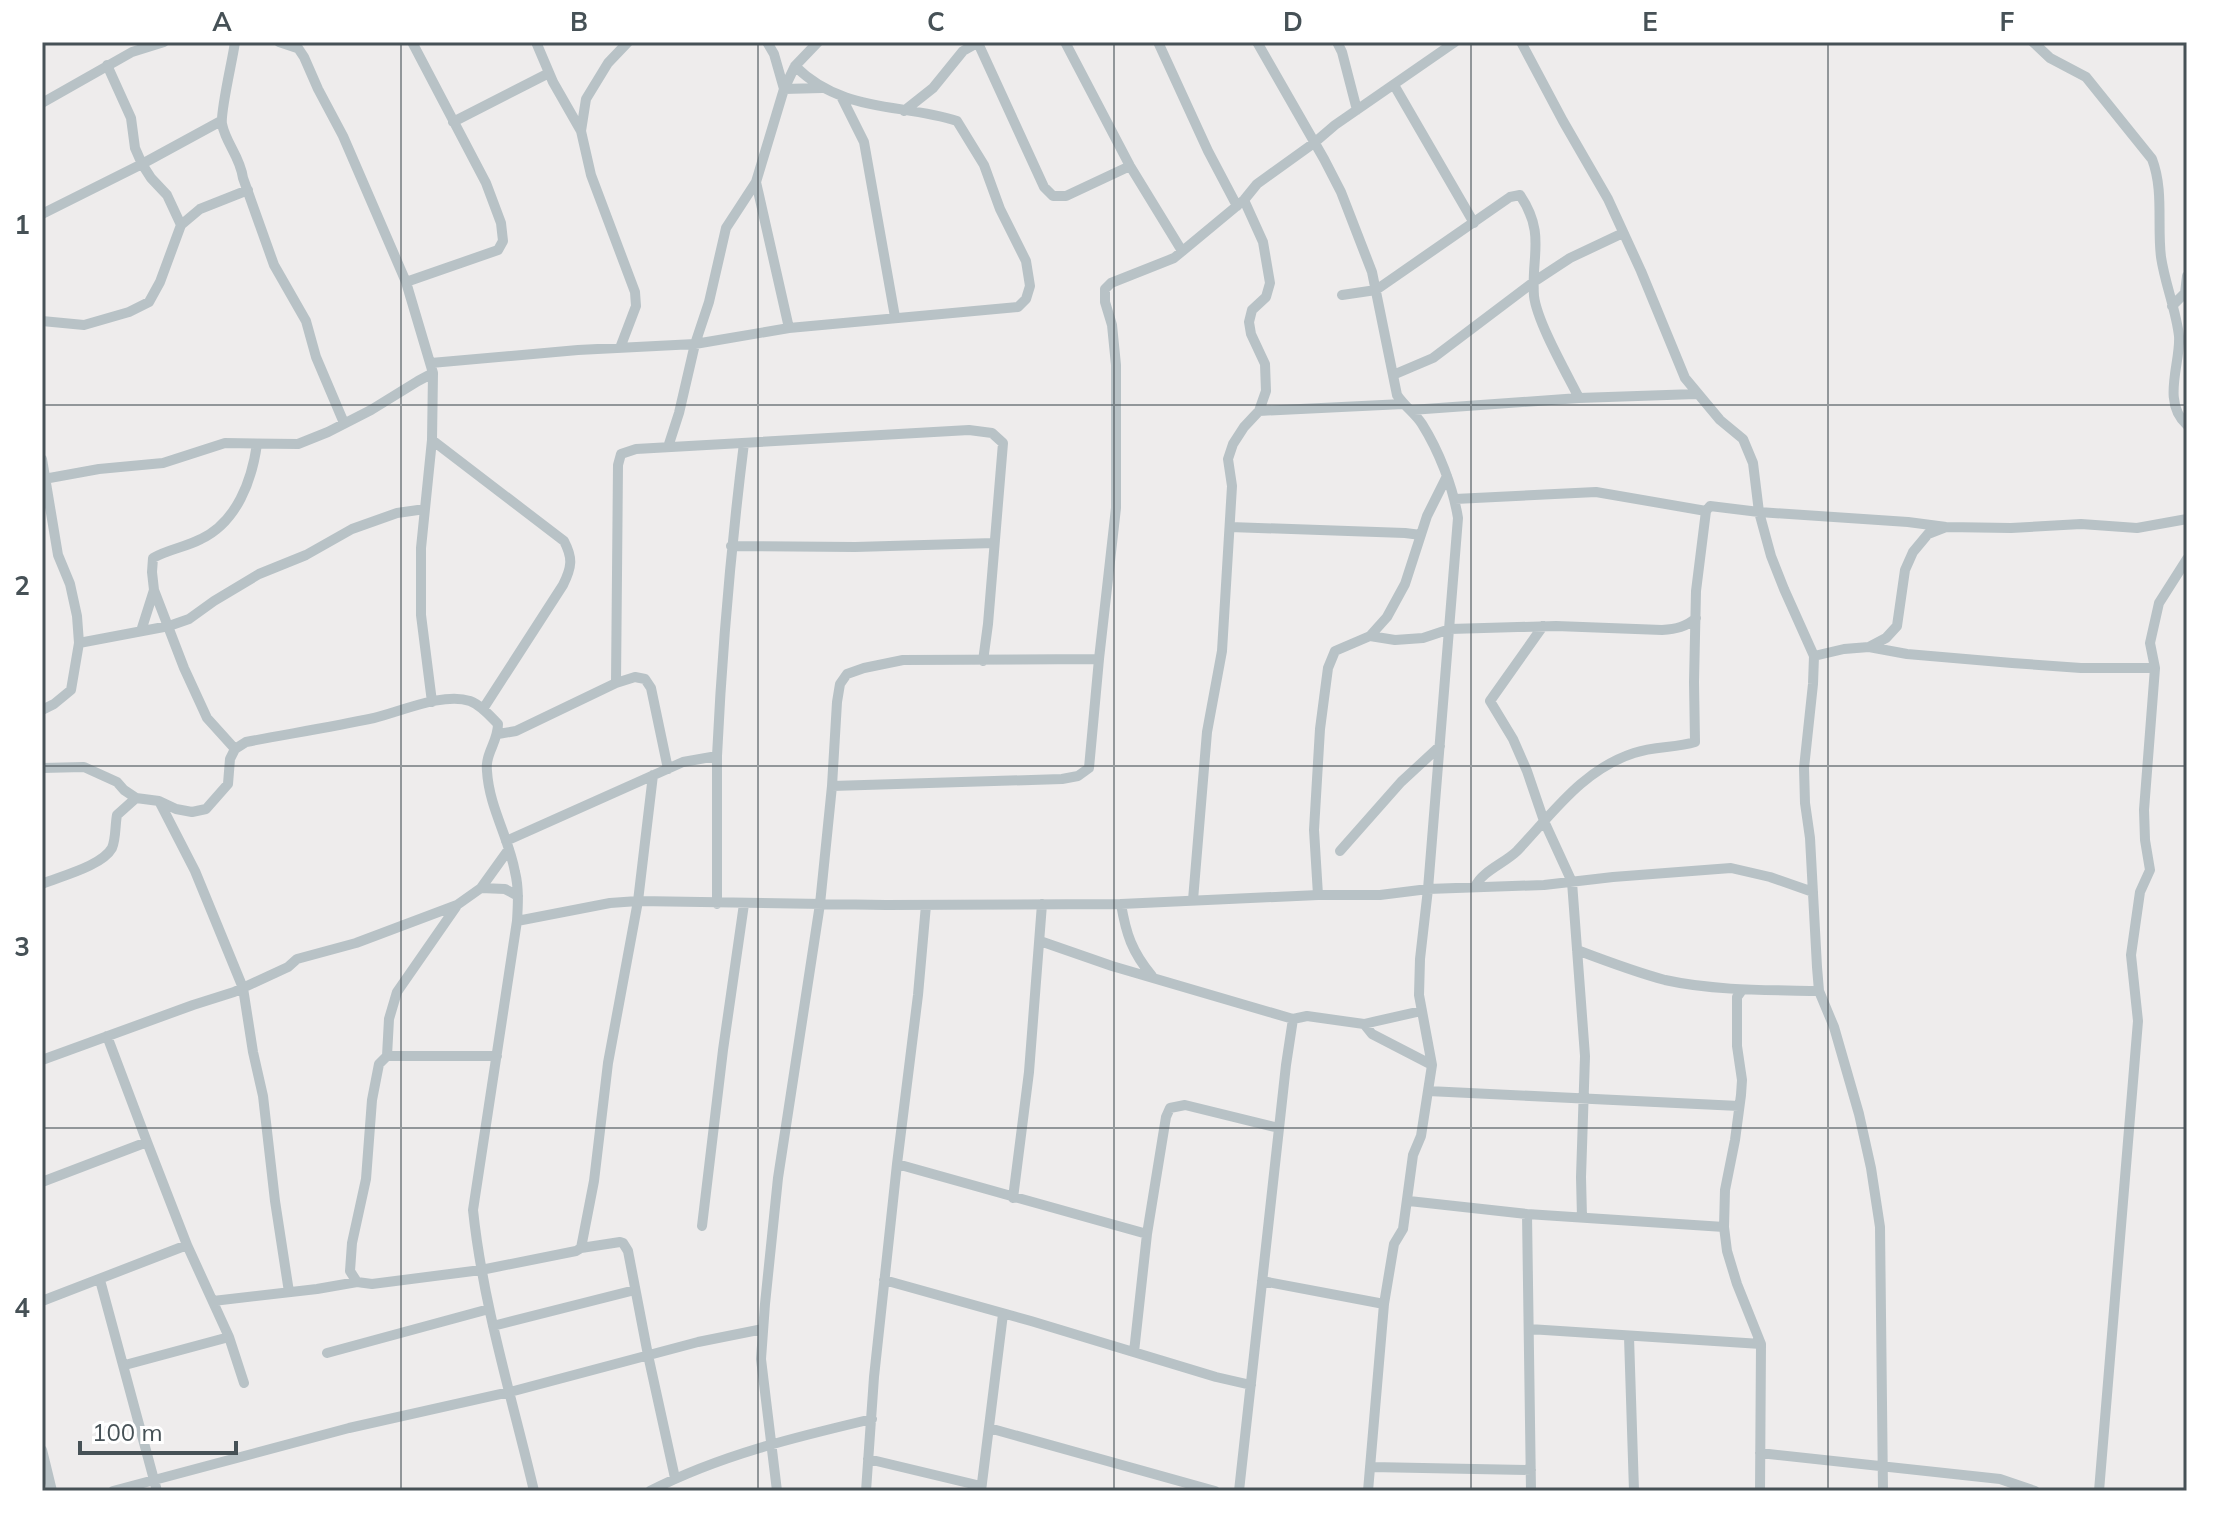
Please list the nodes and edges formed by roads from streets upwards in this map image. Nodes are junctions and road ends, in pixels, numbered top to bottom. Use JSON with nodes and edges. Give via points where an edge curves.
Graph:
{"nodes":[{"id":1,"x":164,"y":42,"type":"edge"},
{"id":2,"x":235,"y":42,"type":"edge"},
{"id":3,"x":279,"y":42,"type":"edge"},
{"id":4,"x":412,"y":42,"type":"edge"},
{"id":5,"x":536,"y":42,"type":"edge"},
{"id":6,"x":628,"y":42,"type":"edge"},
{"id":7,"x":767,"y":42,"type":"edge"},
{"id":8,"x":818,"y":42,"type":"edge"},
{"id":9,"x":979,"y":42,"type":"edge"},
{"id":10,"x":1065,"y":42,"type":"edge"},
{"id":11,"x":1158,"y":42,"type":"edge"},
{"id":12,"x":1257,"y":42,"type":"edge"},
{"id":13,"x":1337,"y":42,"type":"edge"},
{"id":14,"x":1455,"y":42,"type":"edge"},
{"id":15,"x":1521,"y":42,"type":"edge"},
{"id":16,"x":2033,"y":42,"type":"edge"},
{"id":17,"x":295,"y":45,"type":"edge"},
{"id":18,"x":107,"y":65,"type":"junction"},
{"id":19,"x":795,"y":66,"type":"junction"},
{"id":20,"x":549,"y":73,"type":"junction"},
{"id":21,"x":1394,"y":85,"type":"junction"},
{"id":22,"x":825,"y":88,"type":"junction"},
{"id":23,"x":784,"y":89,"type":"junction"},
{"id":24,"x":841,"y":96,"type":"junction"},
{"id":25,"x":42,"y":103,"type":"edge"},
{"id":26,"x":1357,"y":110,"type":"junction"},
{"id":27,"x":904,"y":111,"type":"junction"},
{"id":28,"x":221,"y":121,"type":"junction"},
{"id":29,"x":453,"y":122,"type":"junction"},
{"id":30,"x":581,"y":131,"type":"junction"},
{"id":31,"x":1314,"y":143,"type":"junction"},
{"id":32,"x":142,"y":164,"type":"junction"},
{"id":33,"x":1130,"y":166,"type":"junction"},
{"id":34,"x":756,"y":182,"type":"junction"},
{"id":35,"x":248,"y":190,"type":"junction"},
{"id":36,"x":1240,"y":203,"type":"junction"},
{"id":37,"x":42,"y":214,"type":"edge"},
{"id":38,"x":1474,"y":223,"type":"junction"},
{"id":39,"x":181,"y":225,"type":"junction"},
{"id":40,"x":1623,"y":233,"type":"junction"},
{"id":41,"x":1182,"y":251,"type":"junction"},
{"id":42,"x":2187,"y":276,"type":"edge"},
{"id":43,"x":1535,"y":281,"type":"junction"},
{"id":44,"x":406,"y":282,"type":"junction"},
{"id":45,"x":1376,"y":290,"type":"junction"},
{"id":46,"x":1342,"y":295,"type":"dead end"},
{"id":47,"x":2172,"y":306,"type":"junction"},
{"id":48,"x":895,"y":317,"type":"junction"},
{"id":49,"x":42,"y":321,"type":"edge"},
{"id":50,"x":789,"y":328,"type":"junction"},
{"id":51,"x":695,"y":344,"type":"junction"},
{"id":52,"x":620,"y":348,"type":"junction"},
{"id":53,"x":432,"y":368,"type":"junction"},
{"id":54,"x":1393,"y":375,"type":"junction"},
{"id":55,"x":1696,"y":394,"type":"junction"},
{"id":56,"x":1579,"y":398,"type":"junction"},
{"id":57,"x":1407,"y":407,"type":"junction"},
{"id":58,"x":1259,"y":411,"type":"junction"},
{"id":59,"x":344,"y":423,"type":"junction"},
{"id":60,"x":2187,"y":425,"type":"edge"},
{"id":61,"x":432,"y":440,"type":"junction"},
{"id":62,"x":744,"y":443,"type":"junction"},
{"id":63,"x":257,"y":444,"type":"junction"},
{"id":64,"x":668,"y":447,"type":"junction"},
{"id":65,"x":42,"y":459,"type":"edge"},
{"id":66,"x":1447,"y":476,"type":"junction"},
{"id":67,"x":44,"y":479,"type":"junction"},
{"id":68,"x":1455,"y":499,"type":"junction"},
{"id":69,"x":425,"y":509,"type":"junction"},
{"id":70,"x":1706,"y":511,"type":"junction"},
{"id":71,"x":1759,"y":512,"type":"junction"},
{"id":72,"x":2187,"y":519,"type":"edge"},
{"id":73,"x":1230,"y":527,"type":"junction"},
{"id":74,"x":1946,"y":527,"type":"junction"},
{"id":75,"x":1421,"y":535,"type":"junction"},
{"id":76,"x":994,"y":543,"type":"junction"},
{"id":77,"x":731,"y":546,"type":"junction"},
{"id":78,"x":2187,"y":559,"type":"edge"},
{"id":79,"x":154,"y":590,"type":"junction"},
{"id":80,"x":1696,"y":618,"type":"junction"},
{"id":81,"x":169,"y":626,"type":"junction"},
{"id":82,"x":1543,"y":626,"type":"junction"},
{"id":83,"x":1450,"y":629,"type":"junction"},
{"id":84,"x":1662,"y":630,"type":"junction"},
{"id":85,"x":141,"y":631,"type":"junction"},
{"id":86,"x":1370,"y":636,"type":"junction"},
{"id":87,"x":79,"y":643,"type":"junction"},
{"id":88,"x":1695,"y":645,"type":"junction"},
{"id":89,"x":1869,"y":647,"type":"junction"},
{"id":90,"x":1814,"y":656,"type":"junction"},
{"id":91,"x":1099,"y":659,"type":"junction"},
{"id":92,"x":983,"y":661,"type":"junction"},
{"id":93,"x":2155,"y":668,"type":"junction"},
{"id":94,"x":616,"y":683,"type":"junction"},
{"id":95,"x":432,"y":702,"type":"junction"},
{"id":96,"x":483,"y":709,"type":"junction"},
{"id":97,"x":42,"y":710,"type":"edge"},
{"id":98,"x":498,"y":729,"type":"junction"},
{"id":99,"x":1440,"y":746,"type":"junction"},
{"id":100,"x":235,"y":749,"type":"junction"},
{"id":101,"x":717,"y":756,"type":"junction"},
{"id":102,"x":42,"y":768,"type":"edge"},
{"id":103,"x":668,"y":769,"type":"junction"},
{"id":104,"x":653,"y":775,"type":"junction"},
{"id":105,"x":832,"y":786,"type":"junction"},
{"id":106,"x":136,"y":798,"type":"junction"},
{"id":107,"x":159,"y":801,"type":"junction"},
{"id":108,"x":1544,"y":821,"type":"junction"},
{"id":109,"x":507,"y":845,"type":"junction"},
{"id":110,"x":1340,"y":851,"type":"dead end"},
{"id":111,"x":1572,"y":882,"type":"junction"},
{"id":112,"x":42,"y":884,"type":"edge"},
{"id":113,"x":1475,"y":887,"type":"junction"},
{"id":114,"x":481,"y":888,"type":"junction"},
{"id":115,"x":1428,"y":889,"type":"junction"},
{"id":116,"x":1813,"y":892,"type":"junction"},
{"id":117,"x":1318,"y":895,"type":"junction"},
{"id":118,"x":518,"y":896,"type":"junction"},
{"id":119,"x":1193,"y":900,"type":"junction"},
{"id":120,"x":638,"y":901,"type":"junction"},
{"id":121,"x":717,"y":904,"type":"junction"},
{"id":122,"x":744,"y":904,"type":"junction"},
{"id":123,"x":820,"y":904,"type":"junction"},
{"id":124,"x":1042,"y":904,"type":"junction"},
{"id":125,"x":1121,"y":904,"type":"junction"},
{"id":126,"x":457,"y":905,"type":"junction"},
{"id":127,"x":926,"y":905,"type":"junction"},
{"id":128,"x":517,"y":921,"type":"junction"},
{"id":129,"x":1040,"y":941,"type":"junction"},
{"id":130,"x":1577,"y":950,"type":"junction"},
{"id":131,"x":1153,"y":977,"type":"junction"},
{"id":132,"x":243,"y":988,"type":"junction"},
{"id":133,"x":1742,"y":990,"type":"junction"},
{"id":134,"x":1819,"y":991,"type":"junction"},
{"id":135,"x":1421,"y":1011,"type":"junction"},
{"id":136,"x":1293,"y":1019,"type":"junction"},
{"id":137,"x":1364,"y":1024,"type":"junction"},
{"id":138,"x":107,"y":1036,"type":"junction"},
{"id":139,"x":387,"y":1056,"type":"junction"},
{"id":140,"x":497,"y":1056,"type":"junction"},
{"id":141,"x":42,"y":1060,"type":"edge"},
{"id":142,"x":1432,"y":1065,"type":"junction"},
{"id":143,"x":1428,"y":1091,"type":"junction"},
{"id":144,"x":1583,"y":1098,"type":"junction"},
{"id":145,"x":1739,"y":1106,"type":"junction"},
{"id":146,"x":1279,"y":1128,"type":"junction"},
{"id":147,"x":147,"y":1142,"type":"junction"},
{"id":148,"x":897,"y":1164,"type":"junction"},
{"id":149,"x":42,"y":1182,"type":"edge"},
{"id":150,"x":1013,"y":1198,"type":"junction"},
{"id":151,"x":1409,"y":1201,"type":"junction"},
{"id":152,"x":1527,"y":1214,"type":"junction"},
{"id":153,"x":1582,"y":1217,"type":"junction"},
{"id":154,"x":702,"y":1226,"type":"dead end"},
{"id":155,"x":1724,"y":1227,"type":"junction"},
{"id":156,"x":1147,"y":1234,"type":"junction"},
{"id":157,"x":187,"y":1245,"type":"junction"},
{"id":158,"x":581,"y":1248,"type":"junction"},
{"id":159,"x":481,"y":1270,"type":"junction"},
{"id":160,"x":100,"y":1280,"type":"junction"},
{"id":161,"x":884,"y":1280,"type":"junction"},
{"id":162,"x":1262,"y":1281,"type":"junction"},
{"id":163,"x":357,"y":1282,"type":"junction"},
{"id":164,"x":635,"y":1290,"type":"junction"},
{"id":165,"x":289,"y":1292,"type":"junction"},
{"id":166,"x":42,"y":1301,"type":"edge"},
{"id":167,"x":213,"y":1301,"type":"junction"},
{"id":168,"x":1384,"y":1304,"type":"junction"},
{"id":169,"x":489,"y":1309,"type":"junction"},
{"id":170,"x":1003,"y":1314,"type":"junction"},
{"id":171,"x":493,"y":1326,"type":"junction"},
{"id":172,"x":763,"y":1329,"type":"junction"},
{"id":173,"x":1529,"y":1329,"type":"junction"},
{"id":174,"x":229,"y":1337,"type":"junction"},
{"id":175,"x":1629,"y":1337,"type":"junction"},
{"id":176,"x":1761,"y":1344,"type":"junction"},
{"id":177,"x":1134,"y":1352,"type":"junction"},
{"id":178,"x":327,"y":1353,"type":"dead end"},
{"id":179,"x":648,"y":1355,"type":"junction"},
{"id":180,"x":125,"y":1365,"type":"junction"},
{"id":181,"x":244,"y":1383,"type":"dead end"},
{"id":182,"x":1251,"y":1385,"type":"junction"},
{"id":183,"x":510,"y":1392,"type":"junction"},
{"id":184,"x":872,"y":1419,"type":"junction"},
{"id":185,"x":989,"y":1428,"type":"junction"},
{"id":186,"x":771,"y":1443,"type":"junction"},
{"id":187,"x":42,"y":1450,"type":"edge"},
{"id":188,"x":1760,"y":1453,"type":"junction"},
{"id":189,"x":868,"y":1459,"type":"junction"},
{"id":190,"x":1883,"y":1466,"type":"junction"},
{"id":191,"x":1371,"y":1467,"type":"junction"},
{"id":192,"x":1531,"y":1470,"type":"junction"},
{"id":193,"x":675,"y":1478,"type":"junction"},
{"id":194,"x":154,"y":1479,"type":"junction"},
{"id":195,"x":981,"y":1489,"type":"edge"},
{"id":196,"x":52,"y":1491,"type":"edge"},
{"id":197,"x":113,"y":1491,"type":"edge"},
{"id":198,"x":157,"y":1491,"type":"edge"},
{"id":199,"x":534,"y":1491,"type":"edge"},
{"id":200,"x":650,"y":1491,"type":"edge"},
{"id":201,"x":777,"y":1491,"type":"edge"},
{"id":202,"x":866,"y":1491,"type":"edge"},
{"id":203,"x":1215,"y":1491,"type":"edge"},
{"id":204,"x":1239,"y":1491,"type":"edge"},
{"id":205,"x":1368,"y":1491,"type":"edge"},
{"id":206,"x":1531,"y":1491,"type":"edge"},
{"id":207,"x":1634,"y":1491,"type":"edge"},
{"id":208,"x":1760,"y":1491,"type":"edge"},
{"id":209,"x":1883,"y":1491,"type":"edge"},
{"id":210,"x":2035,"y":1491,"type":"edge"},
{"id":211,"x":2099,"y":1491,"type":"edge"}],
"edges":[{"from":1,"to":18,"type":"street"},
{"from":2,"to":28,"type":"street"},
{"from":3,"to":17,"type":"street"},
{"from":4,"to":29,"type":"street"},
{"from":5,"to":20,"type":"street"},
{"from":6,"to":30,"type":"street","via":[[586,99]]},
{"from":7,"to":23,"type":"street"},
{"from":8,"to":19,"type":"street"},
{"from":9,"to":27,"type":"street","via":[[963,51],[933,88]]},
{"from":9,"to":33,"type":"street","via":[[1044,187],[1053,196],[1066,196]]},
{"from":10,"to":33,"type":"street"},
{"from":11,"to":36,"type":"street","via":[[1208,151]]},
{"from":12,"to":31,"type":"street"},
{"from":13,"to":26,"type":"street"},
{"from":14,"to":21,"type":"street"},
{"from":15,"to":40,"type":"street"},
{"from":16,"to":47,"type":"street","via":[[2086,77],[2152,159],[2158,173],[2161,258]]},
{"from":17,"to":44,"type":"street","via":[[343,136]]},
{"from":18,"to":25,"type":"street"},
{"from":18,"to":32,"type":"street","via":[[131,118]]},
{"from":19,"to":22,"type":"street"},
{"from":19,"to":23,"type":"street"},
{"from":20,"to":29,"type":"street"},
{"from":20,"to":30,"type":"street"},
{"from":21,"to":26,"type":"street"},
{"from":21,"to":38,"type":"street"},
{"from":22,"to":23,"type":"street"},
{"from":22,"to":24,"type":"street"},
{"from":23,"to":34,"type":"street"},
{"from":24,"to":27,"type":"street"},
{"from":24,"to":48,"type":"street","via":[[864,142]]},
{"from":26,"to":31,"type":"street"},
{"from":27,"to":48,"type":"street","via":[[957,121],[984,165],[1026,261],[1030,286],[1018,307]]},
{"from":28,"to":32,"type":"street"},
{"from":28,"to":35,"type":"street"},
{"from":29,"to":44,"type":"street","via":[[486,183],[503,241],[498,250]]},
{"from":30,"to":52,"type":"street","via":[[591,175],[635,292],[636,306]]},
{"from":31,"to":36,"type":"street","via":[[1257,184]]},
{"from":31,"to":45,"type":"street","via":[[1341,192]]},
{"from":32,"to":37,"type":"street"},
{"from":32,"to":39,"type":"street","via":[[167,195]]},
{"from":33,"to":41,"type":"street"},
{"from":34,"to":50,"type":"street"},
{"from":34,"to":51,"type":"street","via":[[726,228]]},
{"from":35,"to":39,"type":"street","via":[[200,209]]},
{"from":35,"to":59,"type":"street","via":[[274,265],[306,321]]},
{"from":36,"to":41,"type":"street"},
{"from":36,"to":58,"type":"street","via":[[1263,242],[1270,283],[1249,322],[1265,364],[1266,391]]},
{"from":38,"to":43,"type":"street","via":[[1520,195],[1536,226]]},
{"from":38,"to":45,"type":"street"},
{"from":39,"to":49,"type":"street","via":[[149,302],[84,325]]},
{"from":40,"to":43,"type":"street"},
{"from":40,"to":55,"type":"street"},
{"from":41,"to":91,"type":"street","via":[[1105,289],[1116,365],[1117,448],[1116,508]]},
{"from":42,"to":47,"type":"street","via":[[2185,293]]},
{"from":43,"to":54,"type":"street","via":[[1433,358]]},
{"from":43,"to":56,"type":"street","via":[[1542,320]]},
{"from":44,"to":53,"type":"street"},
{"from":45,"to":46,"type":"street"},
{"from":45,"to":54,"type":"street"},
{"from":47,"to":60,"type":"street","via":[[2180,348],[2174,368],[2176,406]]},
{"from":48,"to":50,"type":"street"},
{"from":50,"to":51,"type":"street"},
{"from":51,"to":52,"type":"street"},
{"from":51,"to":64,"type":"street"},
{"from":52,"to":53,"type":"street"},
{"from":53,"to":59,"type":"street"},
{"from":53,"to":61,"type":"street"},
{"from":54,"to":57,"type":"street","via":[[1397,395]]},
{"from":55,"to":56,"type":"street"},
{"from":55,"to":71,"type":"street","via":[[1743,439],[1753,463]]},
{"from":56,"to":57,"type":"street"},
{"from":57,"to":58,"type":"street"},
{"from":57,"to":66,"type":"street","via":[[1421,423]]},
{"from":58,"to":73,"type":"street","via":[[1228,459]]},
{"from":59,"to":63,"type":"street","via":[[298,444]]},
{"from":61,"to":69,"type":"street"},
{"from":61,"to":96,"type":"street","via":[[564,541],[571,556],[563,585]]},
{"from":62,"to":64,"type":"street"},
{"from":62,"to":76,"type":"street","via":[[992,433],[1003,443]]},
{"from":62,"to":77,"type":"street"},
{"from":63,"to":67,"type":"street","via":[[225,443],[163,463]]},
{"from":63,"to":79,"type":"street","via":[[245,492],[230,515],[203,539],[153,558]]},
{"from":64,"to":94,"type":"street","via":[[621,454],[618,465]]},
{"from":65,"to":67,"type":"street"},
{"from":66,"to":68,"type":"street"},
{"from":66,"to":75,"type":"street"},
{"from":67,"to":87,"type":"street"},
{"from":68,"to":70,"type":"street","via":[[1596,492]]},
{"from":68,"to":83,"type":"street"},
{"from":69,"to":81,"type":"street","via":[[352,529]]},
{"from":69,"to":95,"type":"street","via":[[421,615]]},
{"from":70,"to":71,"type":"street","via":[[1710,506]]},
{"from":70,"to":80,"type":"street"},
{"from":71,"to":74,"type":"street"},
{"from":71,"to":90,"type":"street","via":[[1784,589]]},
{"from":72,"to":74,"type":"street","via":[[2137,528]]},
{"from":73,"to":75,"type":"street"},
{"from":73,"to":119,"type":"street","via":[[1222,651],[1207,732]]},
{"from":74,"to":89,"type":"street","via":[[1928,534],[1913,552],[1905,570],[1897,626]]},
{"from":75,"to":86,"type":"street","via":[[1405,584]]},
{"from":76,"to":77,"type":"street"},
{"from":76,"to":92,"type":"street"},
{"from":77,"to":101,"type":"street"},
{"from":78,"to":93,"type":"street","via":[[2159,603],[2150,643]]},
{"from":79,"to":81,"type":"street"},
{"from":79,"to":85,"type":"street"},
{"from":80,"to":84,"type":"street","via":[[1677,629]]},
{"from":80,"to":88,"type":"street"},
{"from":81,"to":85,"type":"street"},
{"from":81,"to":100,"type":"street","via":[[207,718]]},
{"from":82,"to":83,"type":"street"},
{"from":82,"to":84,"type":"street"},
{"from":82,"to":108,"type":"street","via":[[1490,701],[1513,739]]},
{"from":83,"to":86,"type":"street","via":[[1423,638]]},
{"from":83,"to":99,"type":"street"},
{"from":84,"to":88,"type":"street"},
{"from":85,"to":87,"type":"street"},
{"from":86,"to":117,"type":"street","via":[[1335,651],[1328,668],[1314,830]]},
{"from":87,"to":97,"type":"street","via":[[71,690]]},
{"from":88,"to":108,"type":"street","via":[[1695,742],[1617,760],[1589,775]]},
{"from":89,"to":90,"type":"street"},
{"from":89,"to":93,"type":"street","via":[[2026,664]]},
{"from":90,"to":116,"type":"street","via":[[1804,768]]},
{"from":91,"to":92,"type":"street"},
{"from":91,"to":105,"type":"street","via":[[1089,768],[1078,776]]},
{"from":92,"to":105,"type":"street","via":[[903,660],[847,674],[837,702]]},
{"from":93,"to":211,"type":"street","via":[[2144,810],[2150,870],[2140,892],[2131,955],[2138,1021]]},
{"from":94,"to":98,"type":"street","via":[[516,731]]},
{"from":94,"to":103,"type":"street","via":[[635,677],[645,679],[651,688]]},
{"from":95,"to":96,"type":"street","via":[[470,701]]},
{"from":95,"to":100,"type":"street","via":[[246,742]]},
{"from":96,"to":98,"type":"street"},
{"from":98,"to":109,"type":"street","via":[[487,757],[487,774]]},
{"from":99,"to":110,"type":"street"},
{"from":99,"to":115,"type":"street"},
{"from":100,"to":107,"type":"street","via":[[228,784],[206,809],[192,812]]},
{"from":101,"to":103,"type":"street"},
{"from":101,"to":121,"type":"street"},
{"from":102,"to":106,"type":"street","via":[[84,767],[117,782]]},
{"from":103,"to":104,"type":"street"},
{"from":104,"to":109,"type":"street"},
{"from":104,"to":120,"type":"street"},
{"from":105,"to":123,"type":"street"},
{"from":106,"to":107,"type":"street"},
{"from":106,"to":112,"type":"street","via":[[117,815],[113,845],[105,856]]},
{"from":107,"to":132,"type":"street","via":[[195,871]]},
{"from":108,"to":111,"type":"street"},
{"from":108,"to":113,"type":"street"},
{"from":109,"to":114,"type":"street"},
{"from":109,"to":118,"type":"street"},
{"from":111,"to":113,"type":"street"},
{"from":111,"to":116,"type":"street","via":[[1731,868]]},
{"from":111,"to":130,"type":"street"},
{"from":113,"to":115,"type":"street"},
{"from":114,"to":118,"type":"street","via":[[505,889]]},
{"from":114,"to":126,"type":"street"},
{"from":115,"to":117,"type":"street"},
{"from":115,"to":135,"type":"street"},
{"from":116,"to":134,"type":"street"},
{"from":117,"to":119,"type":"street"},
{"from":118,"to":128,"type":"street"},
{"from":119,"to":125,"type":"street"},
{"from":120,"to":121,"type":"street"},
{"from":120,"to":128,"type":"street"},
{"from":120,"to":158,"type":"street"},
{"from":121,"to":122,"type":"street"},
{"from":122,"to":123,"type":"street"},
{"from":122,"to":154,"type":"street"},
{"from":123,"to":127,"type":"street"},
{"from":123,"to":172,"type":"street","via":[[778,1178]]},
{"from":124,"to":125,"type":"street"},
{"from":124,"to":127,"type":"street"},
{"from":124,"to":129,"type":"street"},
{"from":125,"to":131,"type":"street","via":[[1126,935]]},
{"from":126,"to":132,"type":"street","via":[[297,959]]},
{"from":126,"to":139,"type":"street","via":[[397,992]]},
{"from":127,"to":148,"type":"street"},
{"from":128,"to":140,"type":"street"},
{"from":129,"to":131,"type":"street"},
{"from":129,"to":150,"type":"street"},
{"from":130,"to":133,"type":"street","via":[[1668,980]]},
{"from":130,"to":144,"type":"street"},
{"from":131,"to":136,"type":"street"},
{"from":132,"to":138,"type":"street"},
{"from":132,"to":165,"type":"street"},
{"from":133,"to":134,"type":"street"},
{"from":133,"to":145,"type":"street","via":[[1737,997]]},
{"from":134,"to":190,"type":"street","via":[[1859,1114],[1880,1227]]},
{"from":135,"to":137,"type":"street"},
{"from":135,"to":142,"type":"street"},
{"from":136,"to":137,"type":"street"},
{"from":136,"to":146,"type":"street"},
{"from":137,"to":142,"type":"street","via":[[1372,1034]]},
{"from":138,"to":141,"type":"street"},
{"from":138,"to":147,"type":"street"},
{"from":139,"to":140,"type":"street"},
{"from":139,"to":163,"type":"street","via":[[379,1064],[372,1100],[366,1179],[352,1243],[350,1271]]},
{"from":140,"to":159,"type":"street","via":[[473,1210]]},
{"from":142,"to":143,"type":"street"},
{"from":143,"to":144,"type":"street"},
{"from":143,"to":151,"type":"street"},
{"from":144,"to":145,"type":"street"},
{"from":144,"to":153,"type":"street"},
{"from":145,"to":155,"type":"street"},
{"from":146,"to":156,"type":"street","via":[[1185,1105],[1170,1108]]},
{"from":146,"to":162,"type":"street"},
{"from":147,"to":149,"type":"street"},
{"from":147,"to":157,"type":"street"},
{"from":148,"to":150,"type":"street"},
{"from":148,"to":161,"type":"street"},
{"from":150,"to":156,"type":"street"},
{"from":151,"to":152,"type":"street"},
{"from":151,"to":168,"type":"street","via":[[1394,1244]]},
{"from":152,"to":153,"type":"street"},
{"from":152,"to":173,"type":"street"},
{"from":153,"to":155,"type":"street"},
{"from":155,"to":176,"type":"street","via":[[1737,1284]]},
{"from":156,"to":177,"type":"street"},
{"from":157,"to":160,"type":"street"},
{"from":157,"to":167,"type":"street"},
{"from":158,"to":159,"type":"street"},
{"from":158,"to":164,"type":"street","via":[[623,1243]]},
{"from":159,"to":163,"type":"street"},
{"from":159,"to":169,"type":"street"},
{"from":160,"to":166,"type":"street"},
{"from":160,"to":180,"type":"street"},
{"from":161,"to":170,"type":"street"},
{"from":161,"to":184,"type":"street"},
{"from":162,"to":168,"type":"street"},
{"from":162,"to":182,"type":"street"},
{"from":163,"to":165,"type":"street"},
{"from":164,"to":171,"type":"street"},
{"from":164,"to":179,"type":"street"},
{"from":165,"to":167,"type":"street"},
{"from":167,"to":174,"type":"street"},
{"from":168,"to":191,"type":"street"},
{"from":169,"to":171,"type":"street"},
{"from":169,"to":178,"type":"street"},
{"from":170,"to":177,"type":"street"},
{"from":170,"to":185,"type":"street"},
{"from":171,"to":183,"type":"street"},
{"from":172,"to":179,"type":"street"},
{"from":172,"to":186,"type":"street","via":[[761,1359]]},
{"from":173,"to":175,"type":"street"},
{"from":173,"to":192,"type":"street"},
{"from":174,"to":180,"type":"street"},
{"from":174,"to":181,"type":"street"},
{"from":175,"to":176,"type":"street"},
{"from":175,"to":207,"type":"street"},
{"from":176,"to":188,"type":"street"},
{"from":177,"to":182,"type":"street"},
{"from":179,"to":183,"type":"street"},
{"from":179,"to":193,"type":"street"},
{"from":180,"to":194,"type":"street"},
{"from":182,"to":204,"type":"street"},
{"from":183,"to":194,"type":"street"},
{"from":183,"to":199,"type":"street"},
{"from":184,"to":186,"type":"street"},
{"from":184,"to":189,"type":"street"},
{"from":185,"to":195,"type":"street"},
{"from":185,"to":203,"type":"street"},
{"from":186,"to":193,"type":"street"},
{"from":186,"to":201,"type":"street"},
{"from":187,"to":196,"type":"street"},
{"from":188,"to":190,"type":"street"},
{"from":188,"to":208,"type":"street"},
{"from":189,"to":195,"type":"street"},
{"from":189,"to":202,"type":"street"},
{"from":190,"to":209,"type":"street"},
{"from":190,"to":210,"type":"street","via":[[2000,1479]]},
{"from":191,"to":192,"type":"street"},
{"from":191,"to":205,"type":"street"},
{"from":192,"to":206,"type":"street"},
{"from":193,"to":200,"type":"street"},
{"from":194,"to":197,"type":"street"},
{"from":194,"to":198,"type":"street"}]}
